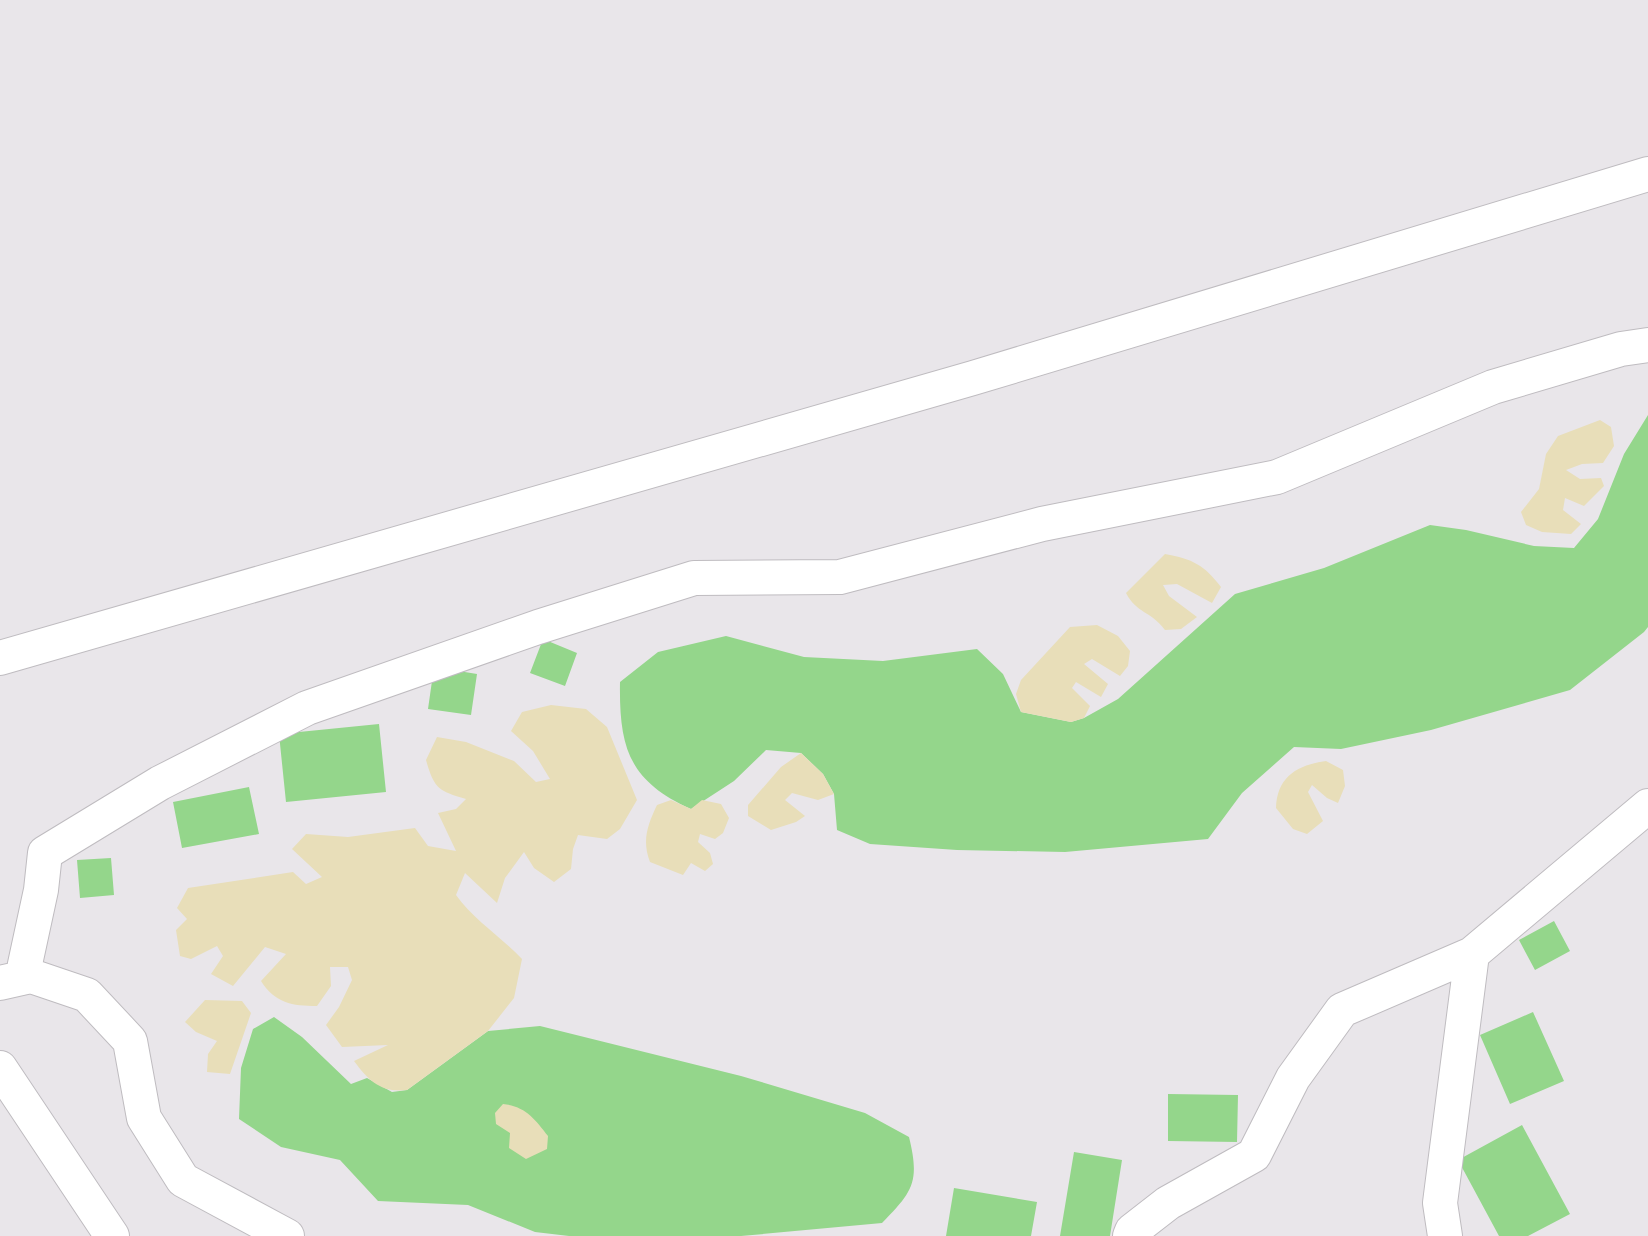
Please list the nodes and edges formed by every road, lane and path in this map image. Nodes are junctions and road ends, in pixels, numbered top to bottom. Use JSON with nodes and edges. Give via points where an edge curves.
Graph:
{"nodes":[{"id":1,"x":1648,"y":174,"type":"edge"},
{"id":2,"x":1648,"y":345,"type":"edge"},
{"id":3,"x":0,"y":658,"type":"edge"},
{"id":4,"x":1648,"y":806,"type":"edge"},
{"id":5,"x":1472,"y":954,"type":"junction"},
{"id":6,"x":11,"y":981,"type":"edge"},
{"id":7,"x":0,"y":1068,"type":"edge"},
{"id":8,"x":112,"y":1236,"type":"edge"},
{"id":9,"x":287,"y":1236,"type":"edge"},
{"id":10,"x":1130,"y":1236,"type":"edge"},
{"id":11,"x":1445,"y":1236,"type":"edge"}],
"edges":[{"from":1,"to":3,"type":"street","via":[[973,378]]},
{"from":2,"to":6,"type":"street","via":[[1493,387],[1277,477],[1042,524],[840,577],[694,578],[307,708],[160,783],[45,853],[41,890]]},
{"from":4,"to":5,"type":"street"},
{"from":5,"to":10,"type":"street","via":[[1342,1010],[1293,1078],[1254,1155],[1168,1203]]},
{"from":5,"to":11,"type":"street","via":[[1440,1203]]},
{"from":6,"to":9,"type":"street","via":[[31,976],[87,995],[130,1041],[144,1118],[183,1180]]},
{"from":7,"to":8,"type":"street"}]}
